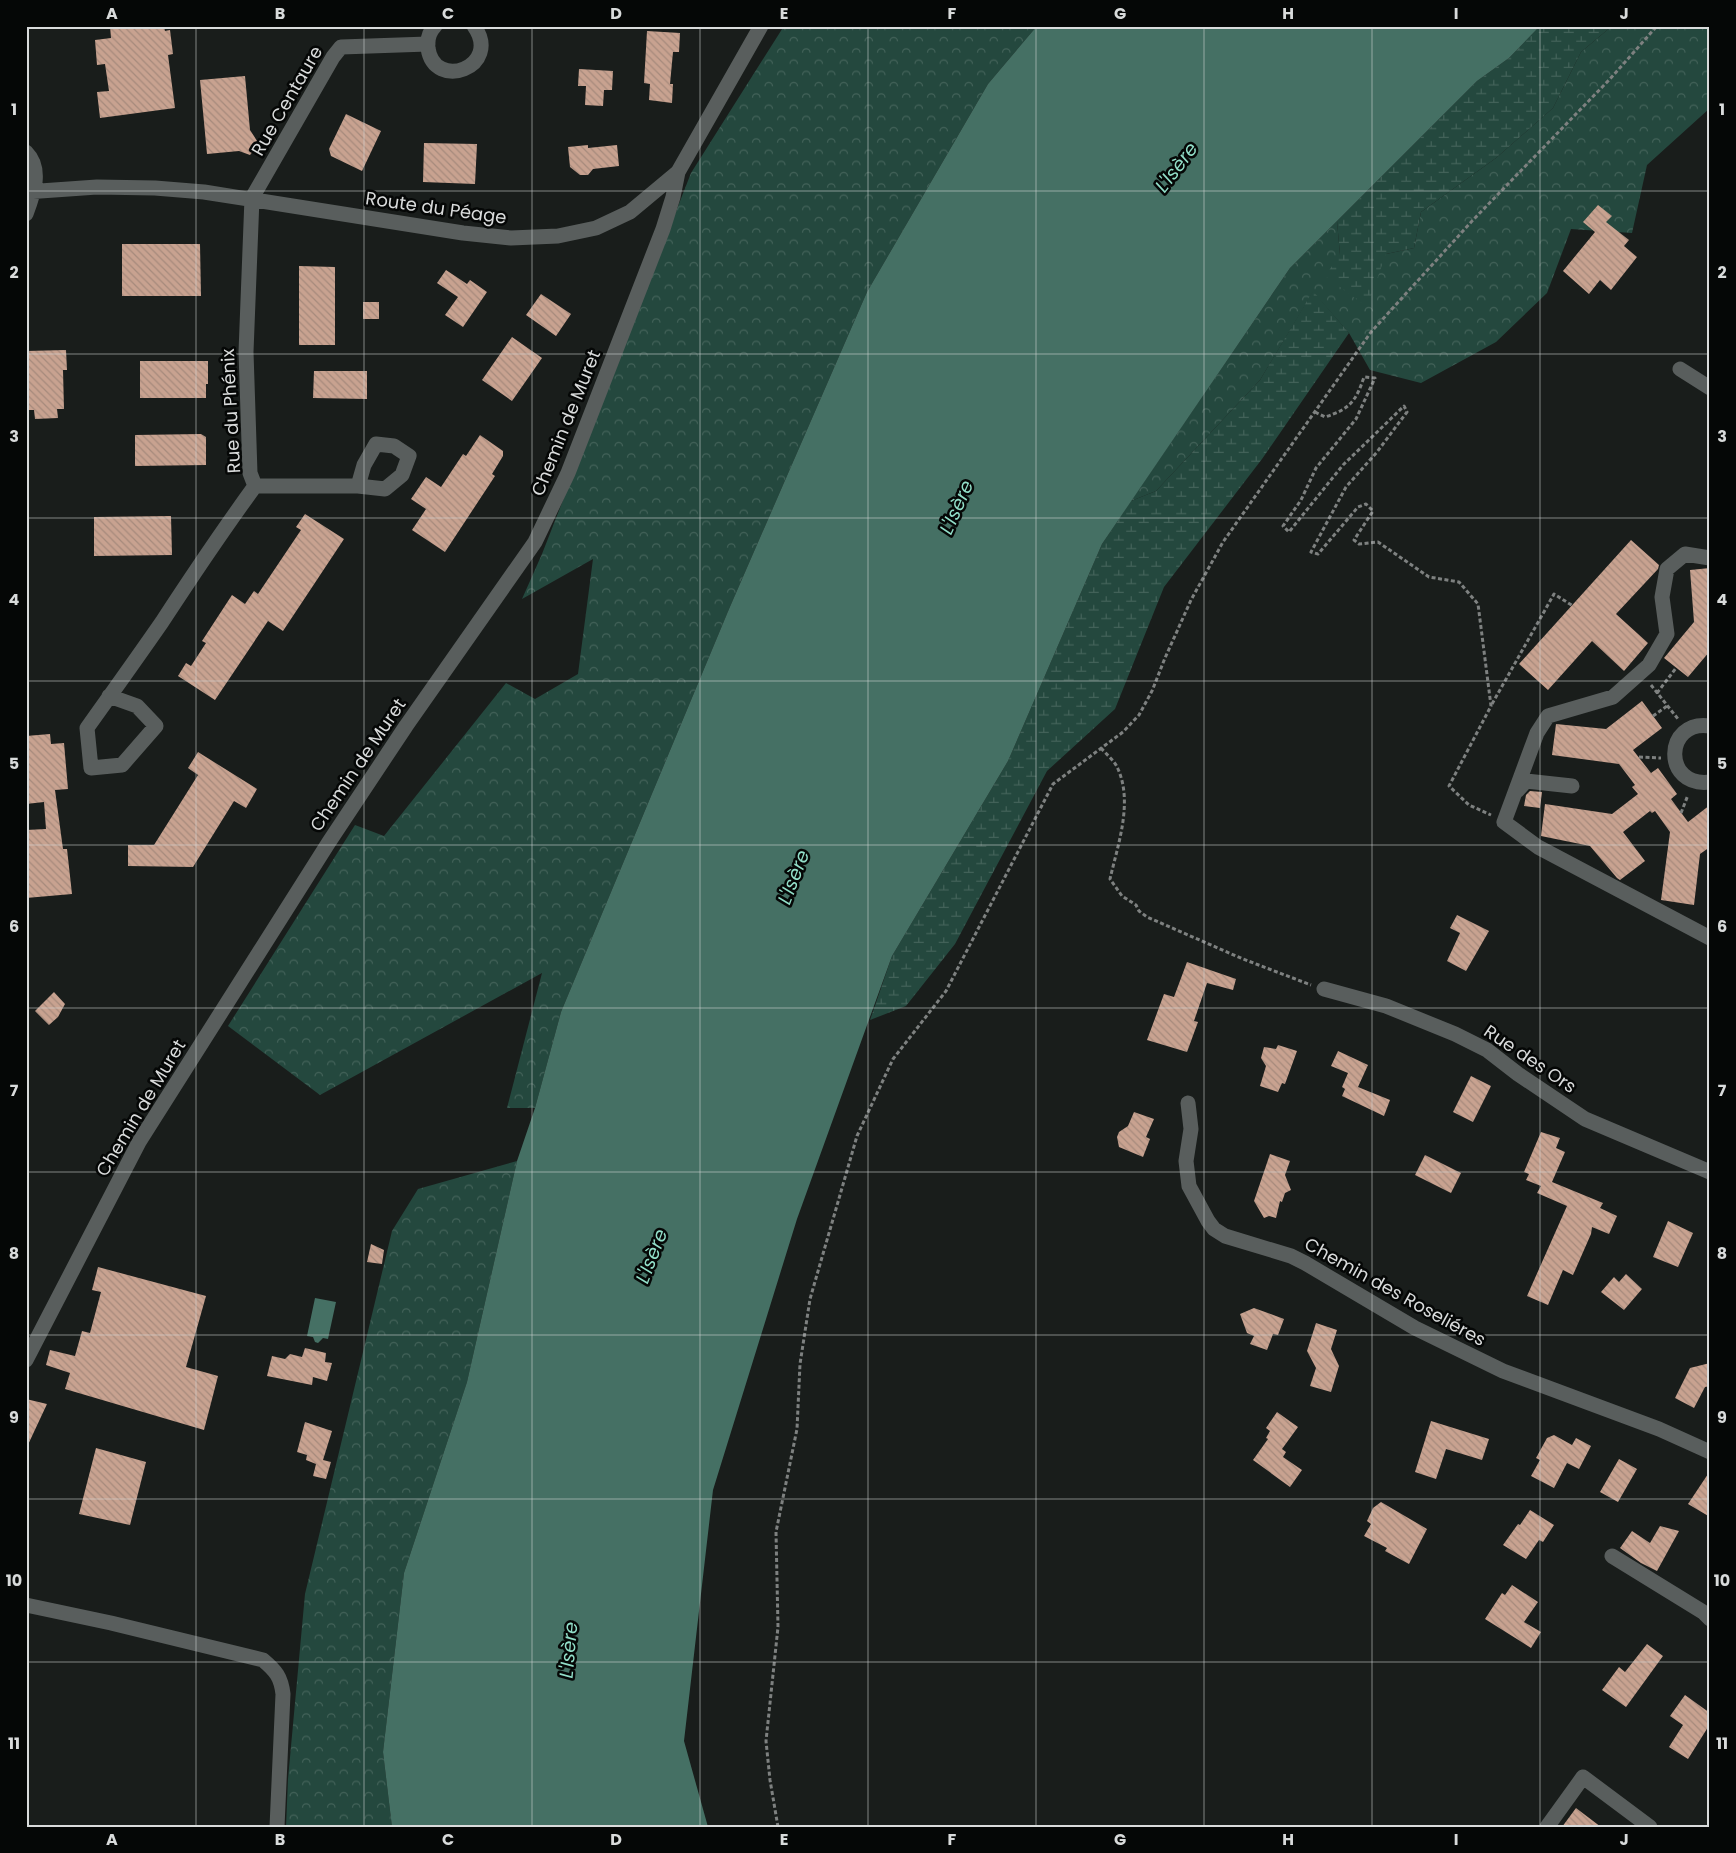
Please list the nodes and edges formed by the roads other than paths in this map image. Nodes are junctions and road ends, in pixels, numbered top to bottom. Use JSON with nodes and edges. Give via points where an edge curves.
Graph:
{"nodes":[{"id":1,"x":435,"y":26,"type":"edge"},
{"id":2,"x":474,"y":26,"type":"edge"},
{"id":3,"x":762,"y":26,"type":"edge"},
{"id":4,"x":428,"y":44,"type":"junction"},
{"id":5,"x":26,"y":152,"type":"edge"},
{"id":6,"x":678,"y":172,"type":"junction"},
{"id":7,"x":29,"y":193,"type":"edge"},
{"id":8,"x":252,"y":198,"type":"junction"},
{"id":9,"x":26,"y":214,"type":"edge"},
{"id":10,"x":1680,"y":368,"type":"dead end"},
{"id":11,"x":1710,"y":388,"type":"edge"},
{"id":12,"x":255,"y":486,"type":"junction"},
{"id":13,"x":358,"y":486,"type":"dead end"},
{"id":14,"x":1710,"y":558,"type":"edge"},
{"id":15,"x":109,"y":696,"type":"junction"},
{"id":16,"x":1710,"y":726,"type":"edge"},
{"id":17,"x":1710,"y":782,"type":"edge"},
{"id":18,"x":1572,"y":786,"type":"dead end"},
{"id":19,"x":1517,"y":791,"type":"junction"},
{"id":20,"x":1710,"y":938,"type":"edge"},
{"id":21,"x":1324,"y":989,"type":"road end"},
{"id":22,"x":1188,"y":1103,"type":"dead end"},
{"id":23,"x":1710,"y":1172,"type":"edge"},
{"id":24,"x":26,"y":1360,"type":"edge"},
{"id":25,"x":1710,"y":1452,"type":"edge"},
{"id":26,"x":1612,"y":1556,"type":"dead end"},
{"id":27,"x":26,"y":1605,"type":"edge"},
{"id":28,"x":1710,"y":1619,"type":"edge"},
{"id":29,"x":277,"y":1827,"type":"edge"},
{"id":30,"x":1547,"y":1827,"type":"edge"},
{"id":31,"x":1650,"y":1827,"type":"edge"}],
"edges":[{"from":1,"to":4,"type":"street"},
{"from":2,"to":4,"type":"street","via":[[481,38],[481,48],[470,66],[462,70],[452,71],[438,66],[431,59]]},
{"from":3,"to":6,"type":"street","name":"Route du Péage"},
{"from":4,"to":8,"type":"street","name":"Rue Centaure","via":[[341,47]]},
{"from":5,"to":7,"type":"street","via":[[31,157],[36,176]]},
{"from":6,"to":8,"type":"street","name":"Route du Péage","via":[[630,212],[596,228],[558,236],[511,238],[463,233]]},
{"from":6,"to":24,"type":"street","name":"Chemin de Muret","via":[[664,229],[568,473],[535,542],[334,834],[139,1142]]},
{"from":7,"to":8,"type":"street","name":"Route du Péage","via":[[97,187],[155,188]]},
{"from":7,"to":9,"type":"street"},
{"from":8,"to":12,"type":"street","name":"Rue du Phénix","via":[[246,352],[250,473]]},
{"from":10,"to":11,"type":"street"},
{"from":12,"to":13,"type":"street"},
{"from":12,"to":15,"type":"street","name":"Rue du Phénix"},
{"from":14,"to":19,"type":"street","via":[[1685,554],[1667,569],[1662,597],[1667,634],[1649,665],[1613,697],[1548,716],[1537,732]]},
{"from":15,"to":15,"type":"street","name":"Rue du Phénix","via":[[87,728],[91,768],[122,765],[156,726],[137,706]]},
{"from":16,"to":17,"type":"street","via":[[1695,726],[1688,730],[1674,749],[1680,773],[1694,782]]},
{"from":18,"to":19,"type":"street","via":[[1526,781]]},
{"from":19,"to":20,"type":"street","via":[[1504,822],[1538,847]]},
{"from":21,"to":23,"type":"street","name":"Rue des Ors","via":[[1386,1006],[1455,1034],[1487,1050],[1586,1119]]},
{"from":22,"to":25,"type":"street","name":"Chemin des Roseliéres","via":[[1191,1129],[1186,1161],[1189,1186],[1214,1229],[1225,1236],[1291,1256],[1415,1328],[1503,1371],[1659,1429]]},
{"from":26,"to":28,"type":"street"},
{"from":27,"to":29,"type":"street","via":[[263,1660],[274,1669],[281,1682],[282,1694]]},
{"from":30,"to":31,"type":"street","via":[[1583,1777]]}]}
